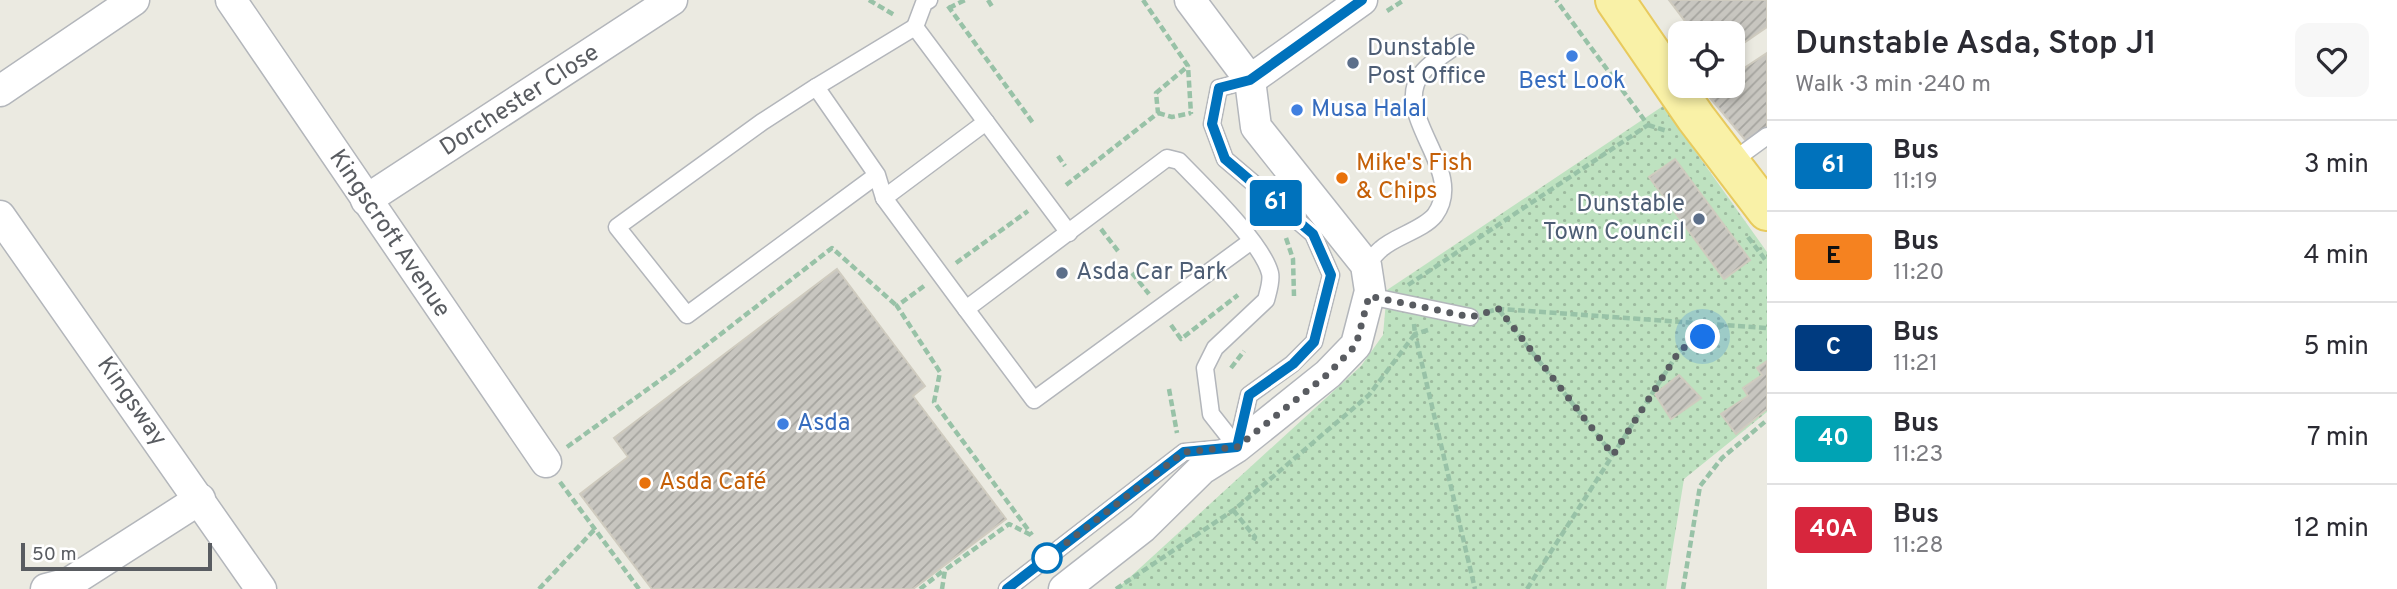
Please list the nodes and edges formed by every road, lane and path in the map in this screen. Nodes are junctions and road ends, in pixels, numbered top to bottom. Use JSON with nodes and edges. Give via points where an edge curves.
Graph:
{"nodes":[{"id":1,"x":134,"y":0,"type":"edge"},
{"id":2,"x":672,"y":0,"type":"edge"},
{"id":3,"x":869,"y":0,"type":"edge"},
{"id":4,"x":929,"y":0,"type":"edge"},
{"id":5,"x":943,"y":0,"type":"edge"},
{"id":6,"x":965,"y":0,"type":"edge"},
{"id":7,"x":988,"y":0,"type":"edge"},
{"id":8,"x":1143,"y":0,"type":"edge"},
{"id":9,"x":1190,"y":0,"type":"edge"},
{"id":10,"x":1362,"y":0,"type":"edge"},
{"id":11,"x":1556,"y":0,"type":"edge"},
{"id":12,"x":1615,"y":0,"type":"edge"},
{"id":13,"x":234,"y":1,"type":"edge"},
{"id":14,"x":949,"y":8,"type":"junction"},
{"id":15,"x":993,"y":8,"type":"dead end"},
{"id":16,"x":915,"y":27,"type":"junction"},
{"id":17,"x":1460,"y":43,"type":"dead end"},
{"id":18,"x":1250,"y":80,"type":"junction"},
{"id":19,"x":816,"y":87,"type":"junction"},
{"id":20,"x":0,"y":91,"type":"edge"},
{"id":21,"x":1158,"y":113,"type":"junction"},
{"id":22,"x":1191,"y":113,"type":"dead end"},
{"id":23,"x":986,"y":122,"type":"junction"},
{"id":24,"x":1033,"y":123,"type":"dead end"},
{"id":25,"x":1767,"y":136,"type":"edge"},
{"id":26,"x":1058,"y":156,"type":"dead end"},
{"id":27,"x":1730,"y":163,"type":"junction"},
{"id":28,"x":1065,"y":166,"type":"dead end"},
{"id":29,"x":877,"y":175,"type":"junction"},
{"id":30,"x":1066,"y":186,"type":"dead end"},
{"id":31,"x":884,"y":198,"type":"junction"},
{"id":32,"x":366,"y":200,"type":"junction"},
{"id":33,"x":1032,"y":208,"type":"dead end"},
{"id":34,"x":1767,"y":211,"type":"edge"},
{"id":35,"x":0,"y":216,"type":"edge"},
{"id":36,"x":1098,"y":224,"type":"dead end"},
{"id":37,"x":1069,"y":233,"type":"junction"},
{"id":38,"x":1250,"y":242,"type":"junction"},
{"id":39,"x":1118,"y":251,"type":"dead end"},
{"id":40,"x":955,"y":263,"type":"dead end"},
{"id":41,"x":1132,"y":273,"type":"dead end"},
{"id":42,"x":1372,"y":275,"type":"junction"},
{"id":43,"x":928,"y":283,"type":"dead end"},
{"id":44,"x":1404,"y":287,"type":"junction"},
{"id":45,"x":1242,"y":292,"type":"dead end"},
{"id":46,"x":1287,"y":293,"type":"dead end"},
{"id":47,"x":1152,"y":298,"type":"dead end"},
{"id":48,"x":1301,"y":298,"type":"dead end"},
{"id":49,"x":1410,"y":304,"type":"junction"},
{"id":50,"x":898,"y":306,"type":"junction"},
{"id":51,"x":965,"y":309,"type":"junction"},
{"id":52,"x":1499,"y":309,"type":"junction"},
{"id":53,"x":1471,"y":317,"type":"junction"},
{"id":54,"x":1726,"y":324,"type":"junction"},
{"id":55,"x":1171,"y":325,"type":"dead end"},
{"id":56,"x":1767,"y":328,"type":"edge"},
{"id":57,"x":1415,"y":334,"type":"junction"},
{"id":58,"x":1767,"y":420,"type":"edge"},
{"id":59,"x":1237,"y":447,"type":"junction"},
{"id":60,"x":1613,"y":455,"type":"junction"},
{"id":61,"x":546,"y":462,"type":"junction"},
{"id":62,"x":200,"y":499,"type":"junction"},
{"id":63,"x":1233,"y":510,"type":"junction"},
{"id":64,"x":595,"y":529,"type":"junction"},
{"id":65,"x":1253,"y":541,"type":"dead end"},
{"id":66,"x":945,"y":570,"type":"junction"},
{"id":67,"x":46,"y":589,"type":"edge"},
{"id":68,"x":261,"y":589,"type":"edge"},
{"id":69,"x":539,"y":589,"type":"edge"},
{"id":70,"x":639,"y":589,"type":"edge"},
{"id":71,"x":920,"y":589,"type":"edge"},
{"id":72,"x":942,"y":589,"type":"edge"},
{"id":73,"x":1007,"y":589,"type":"edge"},
{"id":74,"x":1064,"y":589,"type":"edge"},
{"id":75,"x":1116,"y":589,"type":"edge"},
{"id":76,"x":1475,"y":589,"type":"edge"},
{"id":77,"x":1527,"y":589,"type":"edge"},
{"id":78,"x":1683,"y":589,"type":"edge"}],
"edges":[{"from":1,"to":20,"type":"street"},
{"from":2,"to":32,"type":"street","name":"Dorchester Close"},
{"from":3,"to":16,"type":"path"},
{"from":4,"to":16,"type":"lane"},
{"from":5,"to":14,"type":"path"},
{"from":6,"to":14,"type":"path"},
{"from":7,"to":15,"type":"path"},
{"from":8,"to":21,"type":"path","via":[[1188,66],[1156,93]]},
{"from":9,"to":18,"type":"street"},
{"from":10,"to":18,"type":"street"},
{"from":11,"to":44,"type":"path","via":[[1648,125]]},
{"from":12,"to":27,"type":"main road"},
{"from":13,"to":32,"type":"street","name":"Kingscroft Avenue"},
{"from":14,"to":24,"type":"path"},
{"from":16,"to":19,"type":"lane"},
{"from":16,"to":23,"type":"lane"},
{"from":17,"to":42,"type":"lane","via":[[1421,73],[1415,89],[1415,110],[1443,176],[1442,197],[1434,215]]},
{"from":18,"to":42,"type":"street","via":[[1256,127]]},
{"from":18,"to":59,"type":"lane","via":[[1219,88],[1212,124],[1225,159],[1313,234],[1331,275],[1314,342],[1293,364],[1249,395]]},
{"from":19,"to":29,"type":"lane"},
{"from":19,"to":29,"type":"lane","via":[[617,228],[687,315]]},
{"from":21,"to":22,"type":"path","via":[[1172,117]]},
{"from":21,"to":30,"type":"path"},
{"from":23,"to":31,"type":"lane"},
{"from":23,"to":37,"type":"lane"},
{"from":25,"to":27,"type":"lane"},
{"from":26,"to":28,"type":"path"},
{"from":27,"to":34,"type":"main road"},
{"from":29,"to":31,"type":"lane"},
{"from":31,"to":51,"type":"lane"},
{"from":32,"to":61,"type":"street","name":"Kingscroft Avenue"},
{"from":33,"to":40,"type":"path"},
{"from":35,"to":62,"type":"street","name":"Kingsway"},
{"from":36,"to":39,"type":"path"},
{"from":37,"to":38,"type":"lane","via":[[1167,158],[1179,161]]},
{"from":37,"to":51,"type":"lane"},
{"from":38,"to":51,"type":"lane","via":[[1034,400]]},
{"from":38,"to":59,"type":"lane","via":[[1269,271],[1266,300],[1215,348],[1205,368],[1211,414]]},
{"from":41,"to":47,"type":"path"},
{"from":42,"to":44,"type":"path"},
{"from":42,"to":49,"type":"lane"},
{"from":42,"to":59,"type":"street","via":[[1356,345],[1328,374]]},
{"from":43,"to":50,"type":"path"},
{"from":44,"to":49,"type":"path"},
{"from":45,"to":55,"type":"path","via":[[1181,339]]},
{"from":46,"to":48,"type":"path"},
{"from":49,"to":53,"type":"lane"},
{"from":49,"to":57,"type":"path"},
{"from":50,"to":61,"type":"path","via":[[832,248]]},
{"from":50,"to":66,"type":"path","via":[[940,372],[934,402],[1032,535],[1009,524]]},
{"from":52,"to":53,"type":"path"},
{"from":52,"to":54,"type":"path"},
{"from":52,"to":60,"type":"path"},
{"from":53,"to":57,"type":"path"},
{"from":54,"to":56,"type":"path"},
{"from":54,"to":60,"type":"path","via":[[1680,350]]},
{"from":57,"to":63,"type":"path","via":[[1369,395]]},
{"from":57,"to":76,"type":"path"},
{"from":58,"to":78,"type":"path","via":[[1722,458],[1700,486]]},
{"from":59,"to":73,"type":"lane","via":[[1184,452]]},
{"from":59,"to":74,"type":"street","via":[[1202,469],[1142,528]]},
{"from":60,"to":77,"type":"path"},
{"from":61,"to":64,"type":"path"},
{"from":62,"to":67,"type":"street","via":[[69,583]]},
{"from":62,"to":68,"type":"street","name":"Kingsway"},
{"from":63,"to":65,"type":"path","via":[[1255,537]]},
{"from":63,"to":75,"type":"path"},
{"from":64,"to":69,"type":"path"},
{"from":64,"to":70,"type":"path"},
{"from":66,"to":71,"type":"path"},
{"from":66,"to":72,"type":"path"}]}
